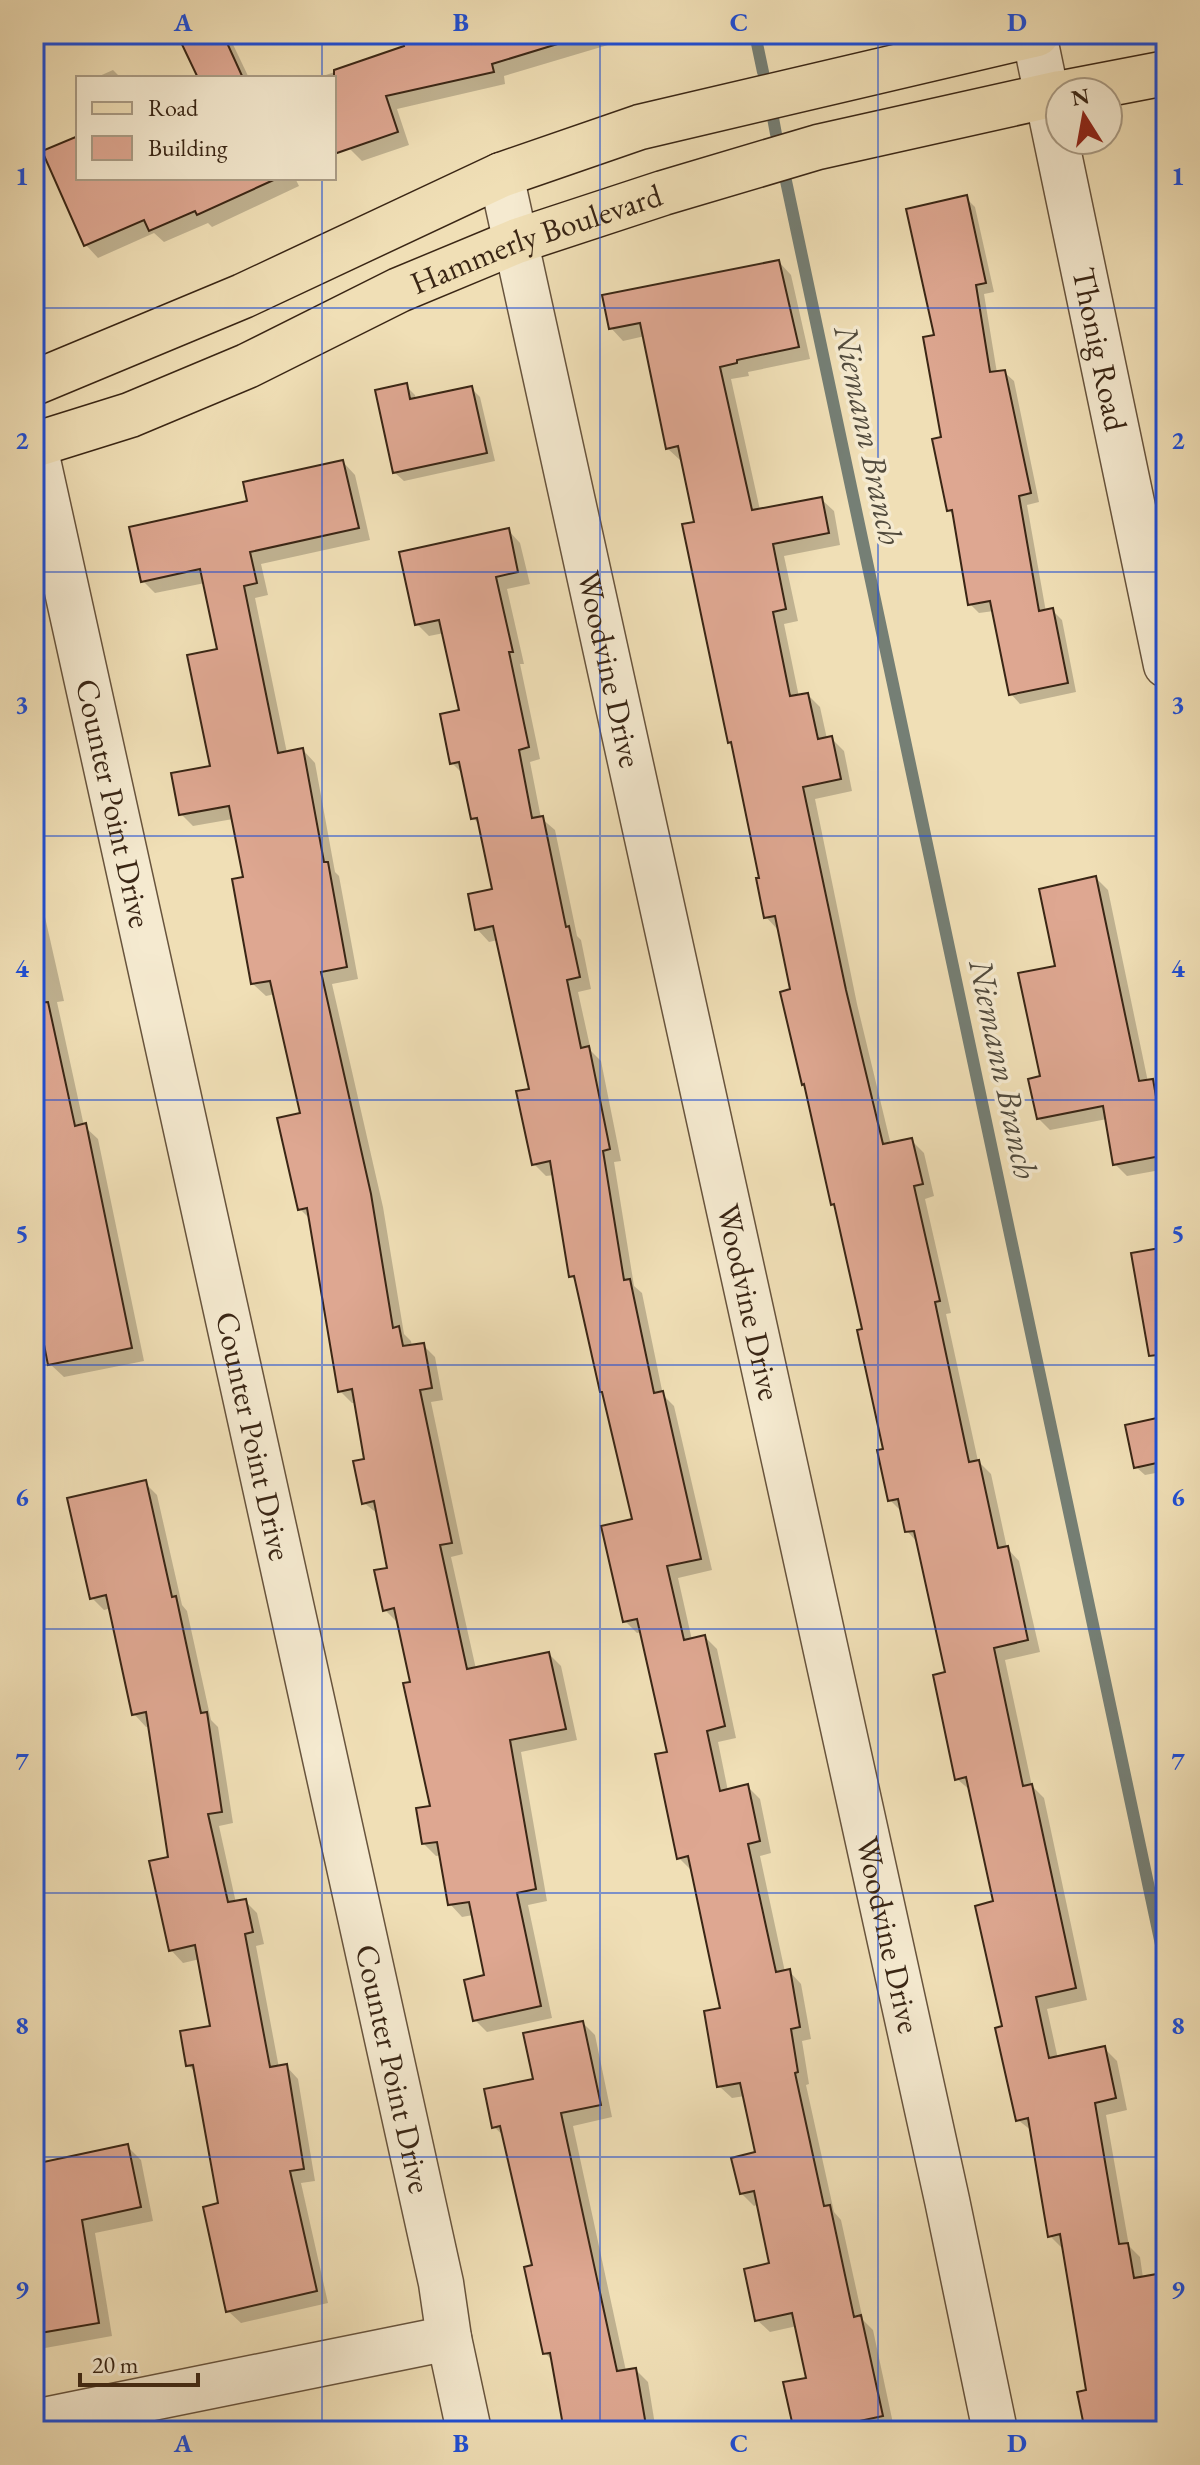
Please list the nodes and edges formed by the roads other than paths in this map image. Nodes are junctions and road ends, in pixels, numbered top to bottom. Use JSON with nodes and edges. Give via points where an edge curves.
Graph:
{"nodes":[{"id":1,"x":1035,"y":34,"type":"edge"},
{"id":2,"x":1166,"y":73,"type":"edge"},
{"id":3,"x":1051,"y":76,"type":"edge"},
{"id":4,"x":1124,"y":81,"type":"edge"},
{"id":5,"x":1044,"y":97,"type":"edge"},
{"id":6,"x":1070,"y":156,"type":"edge"},
{"id":7,"x":501,"y":175,"type":"junction"},
{"id":8,"x":517,"y":241,"type":"junction"},
{"id":9,"x":34,"y":383,"type":"edge"},
{"id":10,"x":34,"y":444,"type":"edge"},
{"id":11,"x":1166,"y":665,"type":"edge"},
{"id":12,"x":449,"y":2338,"type":"junction"},
{"id":13,"x":34,"y":2422,"type":"edge"},
{"id":14,"x":469,"y":2431,"type":"edge"},
{"id":15,"x":995,"y":2431,"type":"edge"}],
"edges":[{"from":1,"to":3,"type":"street","name":"Thonig Road"},
{"from":1,"to":7,"type":"main road","name":"Hammerly Boulevard","via":[[640,127]]},
{"from":2,"to":4,"type":"main road","name":"Hammerly Boulevard"},
{"from":5,"to":8,"type":"main road","name":"Hammerly Boulevard","via":[[818,147]]},
{"from":6,"to":11,"type":"street","name":"Thonig Road"},
{"from":7,"to":8,"type":"street","name":"Woodvine Drive"},
{"from":7,"to":9,"type":"main road","name":"Hammerly Boulevard","via":[[243,296]]},
{"from":8,"to":10,"type":"main road","name":"Hammerly Boulevard","via":[[130,415]]},
{"from":8,"to":15,"type":"street","name":"Woodvine Drive"},
{"from":10,"to":12,"type":"street","name":"Counter Point Drive"},
{"from":12,"to":13,"type":"street"},
{"from":12,"to":14,"type":"street","name":"Counter Point Drive"}]}
